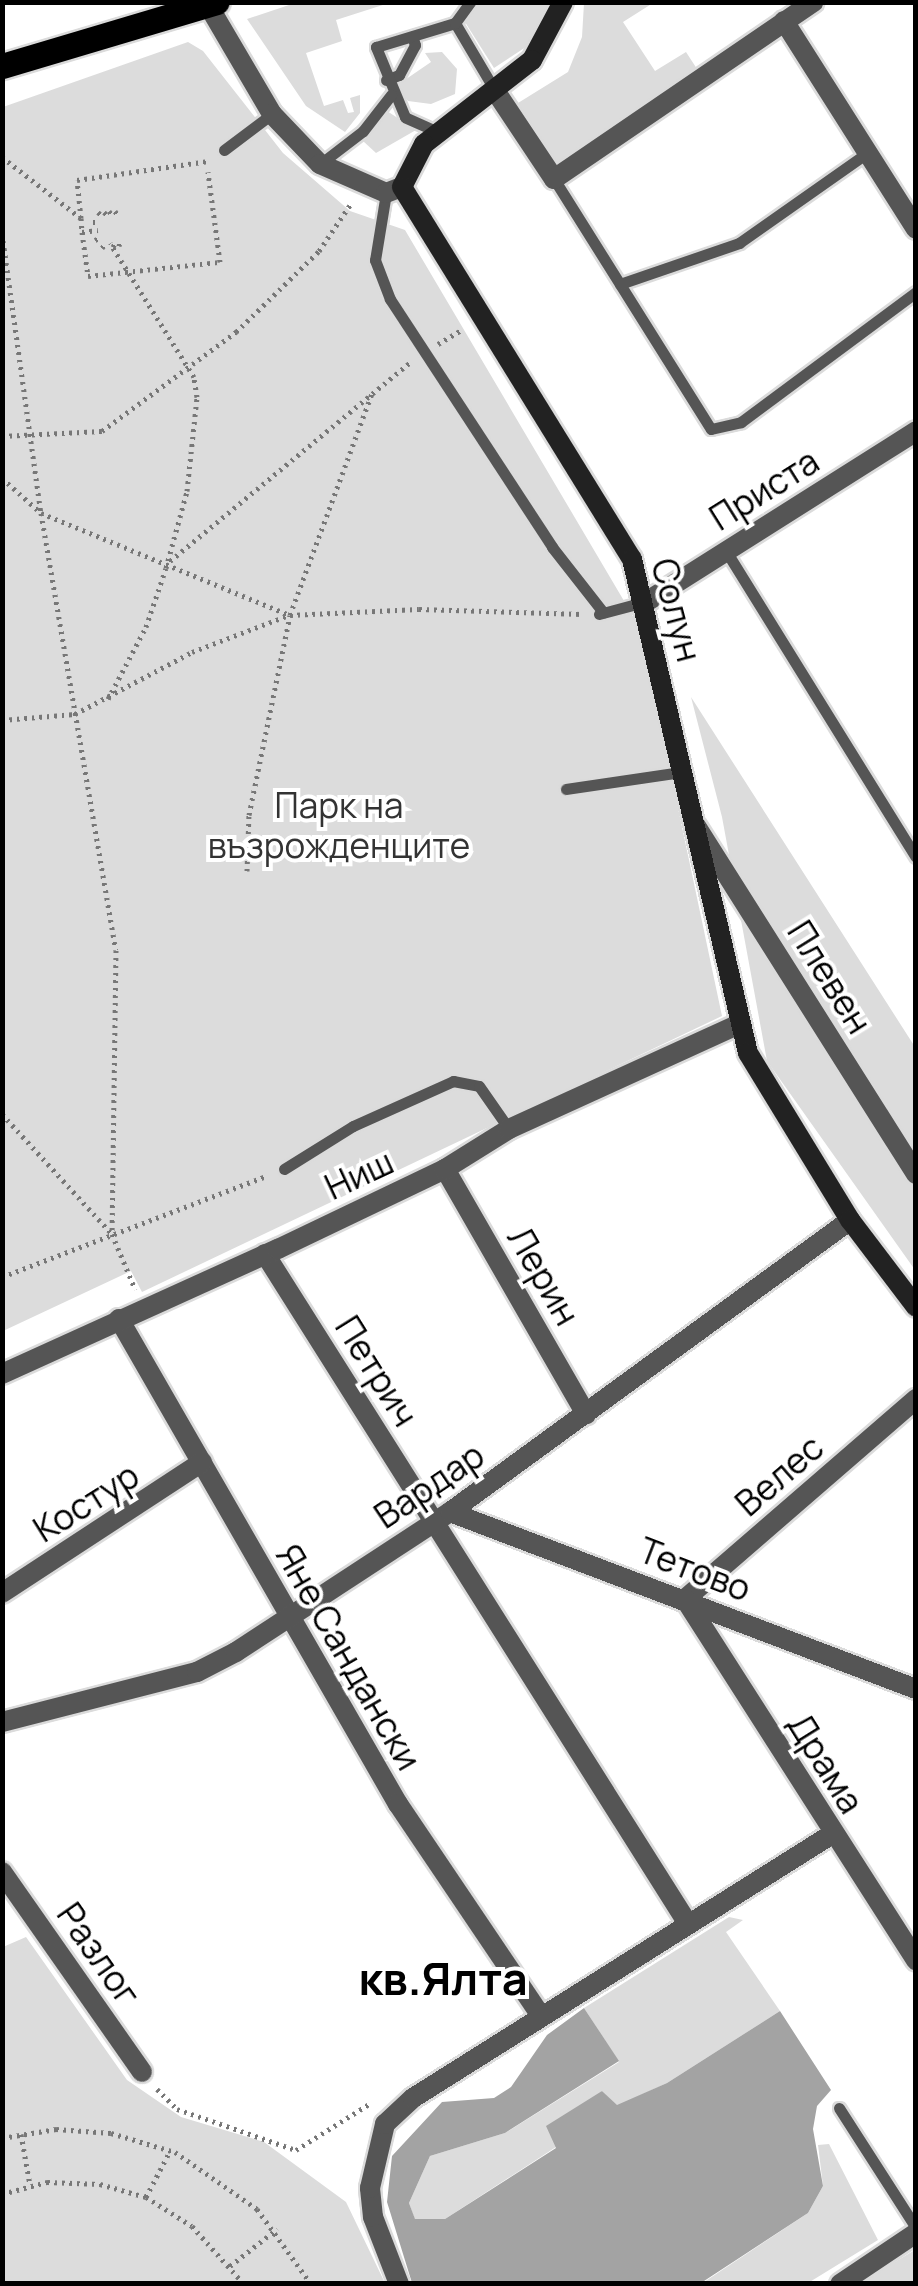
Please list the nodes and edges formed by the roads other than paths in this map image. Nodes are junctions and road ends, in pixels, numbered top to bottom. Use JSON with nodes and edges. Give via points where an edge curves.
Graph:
{"nodes":[{"id":1,"x":470,"y":2,"type":"edge"},
{"id":2,"x":562,"y":2,"type":"edge"},
{"id":3,"x":813,"y":2,"type":"edge"},
{"id":4,"x":213,"y":4,"type":"edge"},
{"id":5,"x":784,"y":22,"type":"junction"},
{"id":6,"x":455,"y":23,"type":"junction"},
{"id":7,"x":412,"y":36,"type":"junction"},
{"id":8,"x":2,"y":66,"type":"edge"},
{"id":9,"x":386,"y":80,"type":"junction"},
{"id":10,"x":494,"y":90,"type":"junction"},
{"id":11,"x":390,"y":95,"type":"junction"},
{"id":12,"x":272,"y":114,"type":"junction"},
{"id":13,"x":438,"y":132,"type":"junction"},
{"id":14,"x":224,"y":150,"type":"road end"},
{"id":15,"x":867,"y":153,"type":"junction"},
{"id":16,"x":320,"y":164,"type":"junction"},
{"id":17,"x":554,"y":180,"type":"junction"},
{"id":18,"x":394,"y":190,"type":"junction"},
{"id":19,"x":916,"y":229,"type":"edge"},
{"id":20,"x":620,"y":284,"type":"junction"},
{"id":21,"x":916,"y":292,"type":"edge"},
{"id":22,"x":916,"y":431,"type":"edge"},
{"id":23,"x":726,"y":551,"type":"junction"},
{"id":24,"x":646,"y":602,"type":"junction"},
{"id":25,"x":681,"y":772,"type":"junction"},
{"id":26,"x":566,"y":789,"type":"dead end"},
{"id":27,"x":689,"y":816,"type":"junction"},
{"id":28,"x":916,"y":857,"type":"edge"},
{"id":29,"x":739,"y":1024,"type":"junction"},
{"id":30,"x":509,"y":1129,"type":"junction"},
{"id":31,"x":284,"y":1170,"type":"road end"},
{"id":32,"x":445,"y":1170,"type":"junction"},
{"id":33,"x":916,"y":1174,"type":"edge"},
{"id":34,"x":850,"y":1220,"type":"junction"},
{"id":35,"x":266,"y":1254,"type":"junction"},
{"id":36,"x":916,"y":1306,"type":"edge"},
{"id":37,"x":119,"y":1319,"type":"junction"},
{"id":38,"x":2,"y":1374,"type":"edge"},
{"id":39,"x":916,"y":1399,"type":"edge"},
{"id":40,"x":586,"y":1414,"type":"junction"},
{"id":41,"x":202,"y":1462,"type":"junction"},
{"id":42,"x":442,"y":1518,"type":"junction"},
{"id":43,"x":2,"y":1593,"type":"edge"},
{"id":44,"x":685,"y":1599,"type":"junction"},
{"id":45,"x":287,"y":1619,"type":"junction"},
{"id":46,"x":916,"y":1689,"type":"edge"},
{"id":47,"x":2,"y":1722,"type":"edge"},
{"id":48,"x":833,"y":1834,"type":"junction"},
{"id":49,"x":3,"y":1873,"type":"edge"},
{"id":50,"x":688,"y":1924,"type":"junction"},
{"id":51,"x":916,"y":1960,"type":"edge"},
{"id":52,"x":541,"y":2016,"type":"junction"},
{"id":53,"x":142,"y":2072,"type":"road end"},
{"id":54,"x":838,"y":2108,"type":"dead end"},
{"id":55,"x":916,"y":2231,"type":"edge"},
{"id":56,"x":399,"y":2284,"type":"edge"},
{"id":57,"x":840,"y":2284,"type":"edge"}],
"edges":[{"from":1,"to":6,"type":"lane"},
{"from":2,"to":10,"type":"street","via":[[546,43]]},
{"from":3,"to":5,"type":"street"},
{"from":4,"to":8,"type":"main road"},
{"from":4,"to":12,"type":"street"},
{"from":5,"to":15,"type":"street"},
{"from":5,"to":17,"type":"street"},
{"from":6,"to":7,"type":"lane"},
{"from":6,"to":10,"type":"lane"},
{"from":7,"to":9,"type":"lane","via":[[415,46],[398,75]]},
{"from":7,"to":9,"type":"lane","via":[[376,47]]},
{"from":9,"to":11,"type":"lane"},
{"from":10,"to":13,"type":"street"},
{"from":10,"to":17,"type":"street"},
{"from":11,"to":13,"type":"lane","via":[[405,117]]},
{"from":11,"to":16,"type":"lane","via":[[363,131]]},
{"from":12,"to":14,"type":"lane"},
{"from":12,"to":16,"type":"street"},
{"from":13,"to":18,"type":"street"},
{"from":15,"to":19,"type":"street"},
{"from":15,"to":20,"type":"lane","via":[[739,243]]},
{"from":16,"to":18,"type":"street"},
{"from":17,"to":20,"type":"lane"},
{"from":18,"to":24,"type":"street","name":"Солун","via":[[608,516]]},
{"from":18,"to":24,"type":"lane","via":[[376,249],[379,277],[425,353],[599,614]]},
{"from":20,"to":21,"type":"lane","via":[[711,429],[740,422]]},
{"from":22,"to":23,"type":"street","name":"Приста"},
{"from":23,"to":24,"type":"street","name":"Приста"},
{"from":23,"to":28,"type":"lane"},
{"from":24,"to":25,"type":"street","name":"Солун"},
{"from":25,"to":26,"type":"lane"},
{"from":25,"to":27,"type":"street","name":"Солун"},
{"from":27,"to":29,"type":"street","name":"Солун"},
{"from":27,"to":33,"type":"street","name":"Плевен"},
{"from":29,"to":30,"type":"street","name":"Ниш"},
{"from":29,"to":34,"type":"street","name":"Солун","via":[[762,1080]]},
{"from":30,"to":31,"type":"lane","via":[[478,1086],[453,1081],[353,1126]]},
{"from":30,"to":32,"type":"street","name":"Ниш"},
{"from":32,"to":35,"type":"street","name":"Ниш"},
{"from":32,"to":40,"type":"street","name":"Лерин"},
{"from":34,"to":36,"type":"street","name":"Солун"},
{"from":34,"to":40,"type":"street","name":"Вардар"},
{"from":35,"to":37,"type":"street","name":"Ниш"},
{"from":35,"to":42,"type":"street","name":"Петрич"},
{"from":37,"to":38,"type":"street","name":"Ниш"},
{"from":37,"to":41,"type":"street","name":"Яне Сандански"},
{"from":39,"to":44,"type":"street","name":"Велес"},
{"from":40,"to":42,"type":"street","name":"Вардар"},
{"from":41,"to":43,"type":"street","name":"Костур"},
{"from":41,"to":45,"type":"street","name":"Яне Сандански"},
{"from":42,"to":44,"type":"street","name":"Тетово"},
{"from":42,"to":45,"type":"street","name":"Вардар"},
{"from":42,"to":50,"type":"street","name":"Петрич"},
{"from":44,"to":46,"type":"street","name":"Тетово"},
{"from":44,"to":48,"type":"street","name":"Драма"},
{"from":45,"to":47,"type":"street","name":"Вардар","via":[[198,1672]]},
{"from":45,"to":52,"type":"street","name":"Яне Сандански","via":[[398,1804]]},
{"from":48,"to":50,"type":"street"},
{"from":48,"to":51,"type":"street","name":"Драма"},
{"from":49,"to":53,"type":"street","name":"Разлог"},
{"from":50,"to":52,"type":"street"},
{"from":52,"to":56,"type":"street","via":[[385,2124],[370,2188],[373,2217]]},
{"from":54,"to":55,"type":"lane"},
{"from":55,"to":57,"type":"street"}]}
